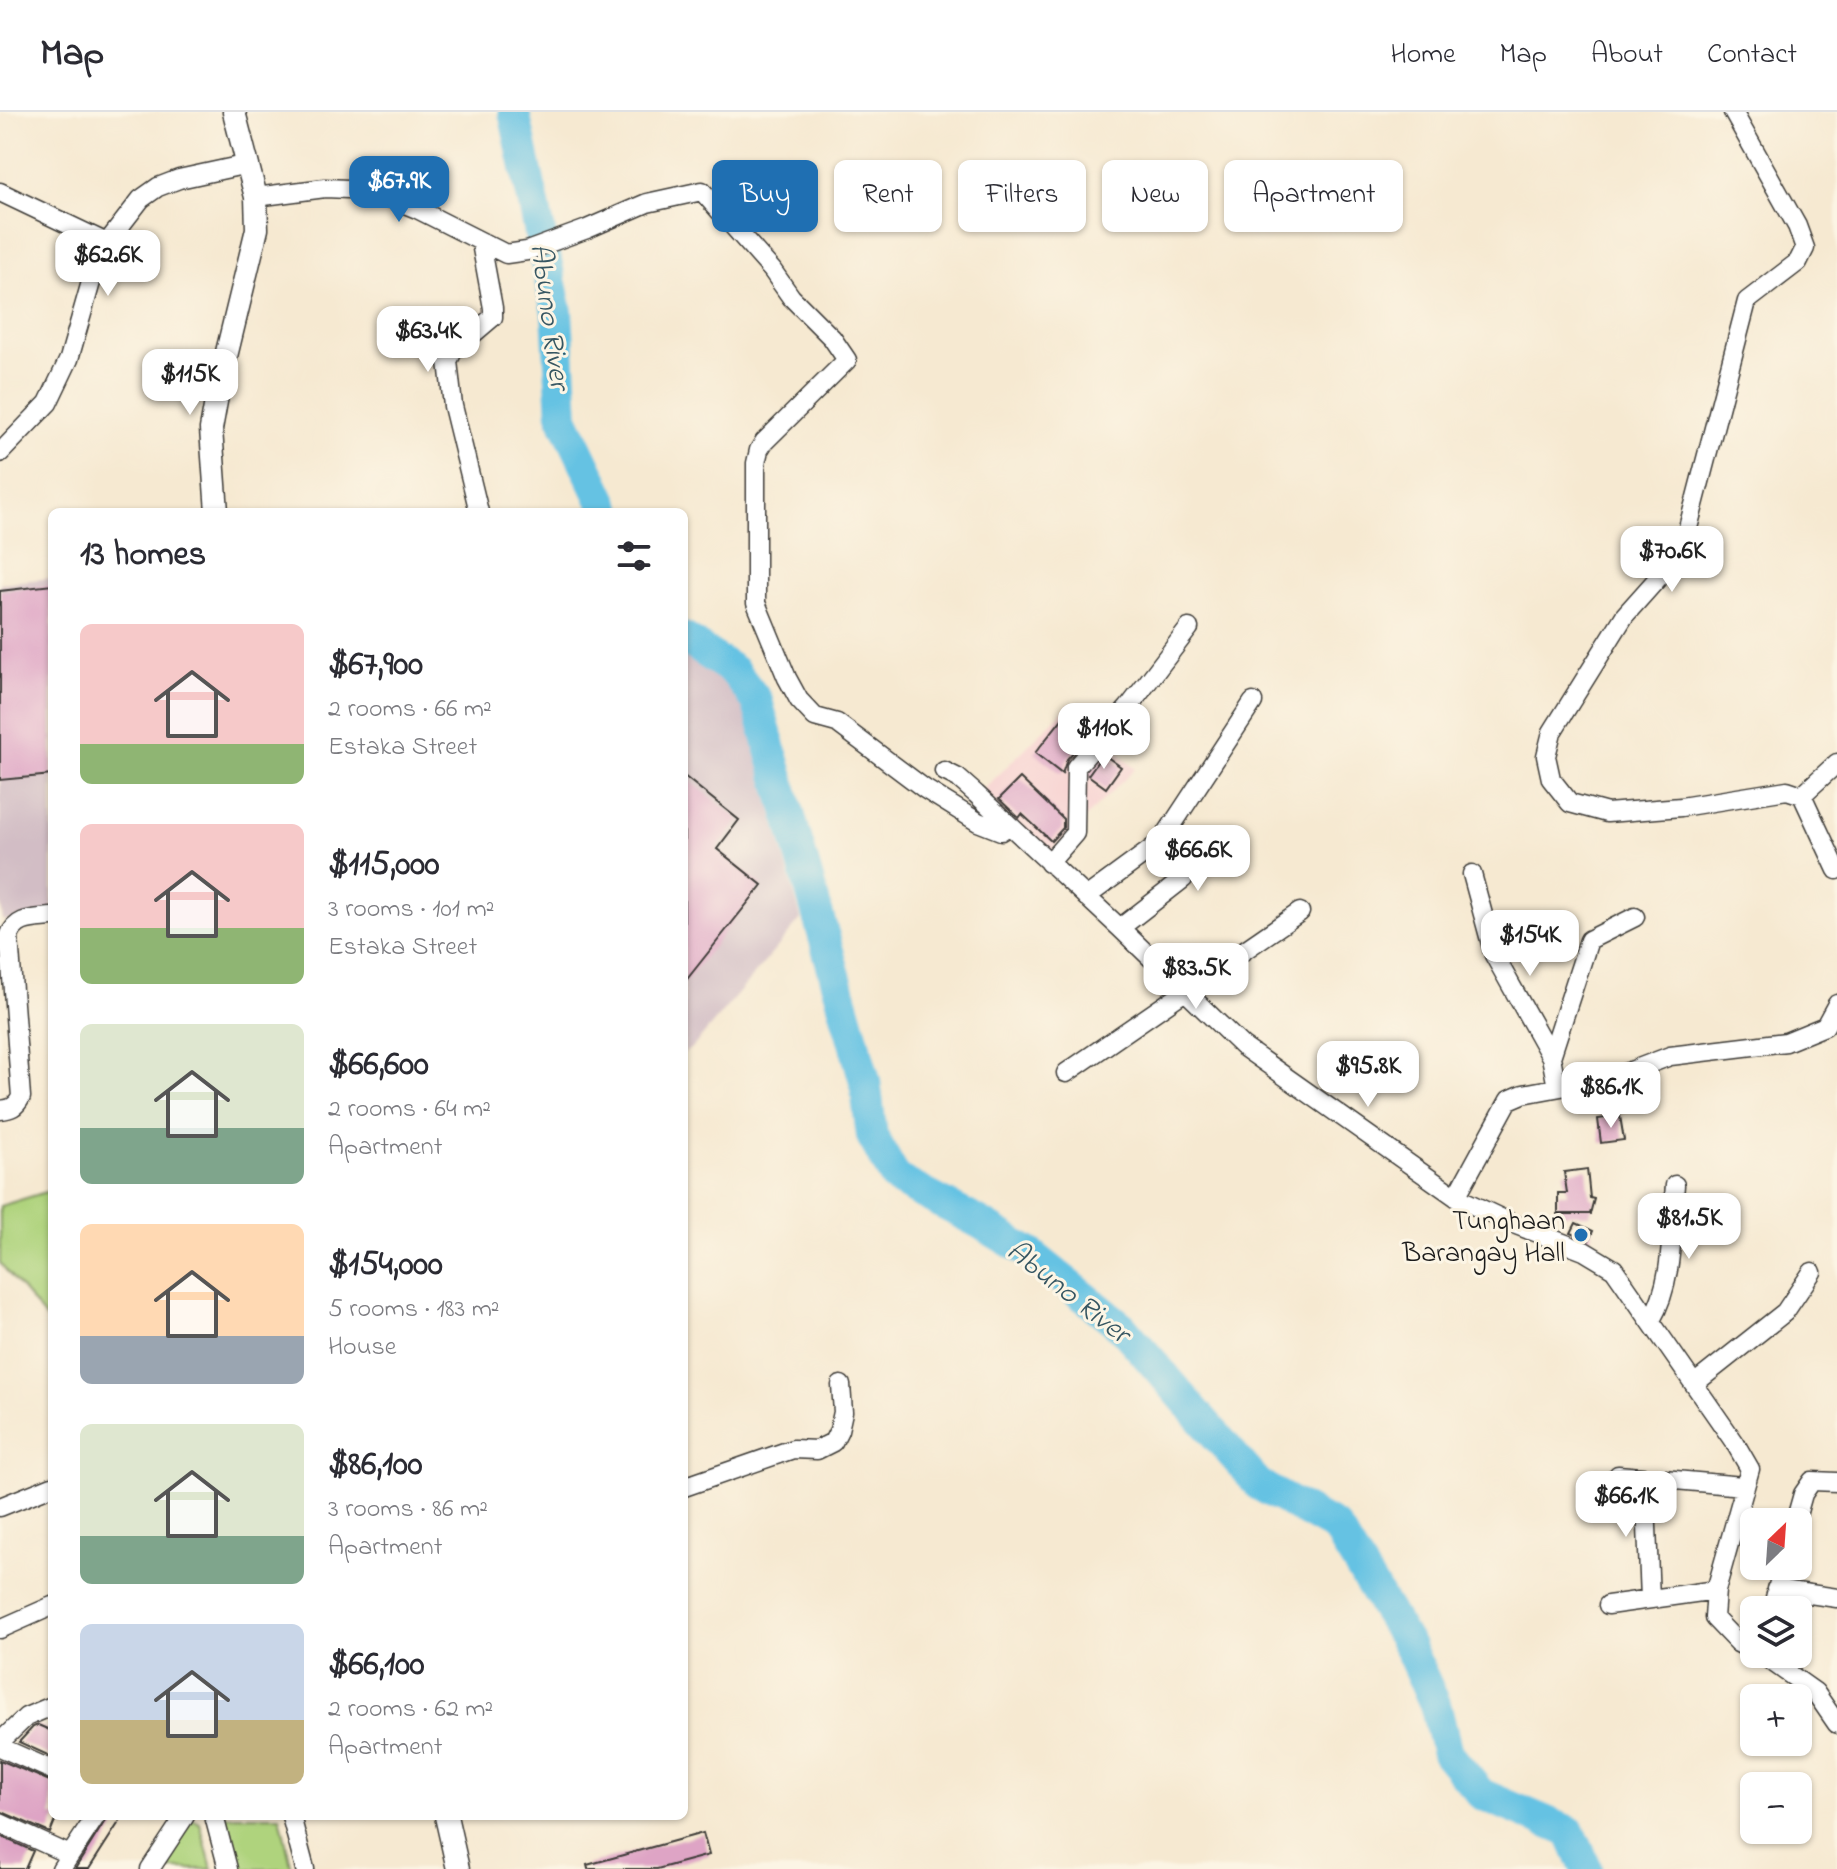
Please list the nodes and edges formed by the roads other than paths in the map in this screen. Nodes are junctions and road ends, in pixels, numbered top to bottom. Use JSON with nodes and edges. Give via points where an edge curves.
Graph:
{"nodes":[{"id":1,"x":234,"y":112,"type":"edge"},
{"id":2,"x":1733,"y":112,"type":"edge"},
{"id":3,"x":248,"y":164,"type":"junction"},
{"id":4,"x":0,"y":192,"type":"edge"},
{"id":5,"x":256,"y":197,"type":"junction"},
{"id":6,"x":107,"y":243,"type":"junction"},
{"id":7,"x":481,"y":243,"type":"junction"},
{"id":8,"x":0,"y":453,"type":"edge"},
{"id":9,"x":217,"y":508,"type":"edge"},
{"id":10,"x":478,"y":508,"type":"edge"},
{"id":11,"x":1189,"y":628,"type":"dead end"},
{"id":12,"x":1253,"y":702,"type":"dead end"},
{"id":13,"x":1837,"y":763,"type":"edge"},
{"id":14,"x":944,"y":771,"type":"dead end"},
{"id":15,"x":1802,"y":795,"type":"junction"},
{"id":16,"x":1009,"y":825,"type":"junction"},
{"id":17,"x":1161,"y":842,"type":"junction"},
{"id":18,"x":1049,"y":863,"type":"junction"},
{"id":19,"x":1837,"y":870,"type":"edge"},
{"id":20,"x":1472,"y":874,"type":"dead end"},
{"id":21,"x":1086,"y":897,"type":"junction"},
{"id":22,"x":1300,"y":912,"type":"dead end"},
{"id":23,"x":48,"y":917,"type":"edge"},
{"id":24,"x":1635,"y":917,"type":"dead end"},
{"id":25,"x":1120,"y":928,"type":"junction"},
{"id":26,"x":1185,"y":993,"type":"junction"},
{"id":27,"x":1837,"y":1004,"type":"edge"},
{"id":28,"x":1551,"y":1057,"type":"junction"},
{"id":29,"x":1066,"y":1073,"type":"dead end"},
{"id":30,"x":1557,"y":1087,"type":"junction"},
{"id":31,"x":0,"y":1110,"type":"edge"},
{"id":32,"x":1675,"y":1185,"type":"dead end"},
{"id":33,"x":1456,"y":1197,"type":"junction"},
{"id":34,"x":1812,"y":1272,"type":"dead end"},
{"id":35,"x":1651,"y":1320,"type":"junction"},
{"id":36,"x":1694,"y":1384,"type":"junction"},
{"id":37,"x":841,"y":1385,"type":"dead end"},
{"id":38,"x":1618,"y":1475,"type":"dead end"},
{"id":39,"x":1645,"y":1478,"type":"junction"},
{"id":40,"x":1837,"y":1482,"type":"edge"},
{"id":41,"x":688,"y":1486,"type":"edge"},
{"id":42,"x":1743,"y":1486,"type":"junction"},
{"id":43,"x":48,"y":1488,"type":"edge"},
{"id":44,"x":0,"y":1507,"type":"edge"},
{"id":45,"x":1799,"y":1508,"type":"edge"},
{"id":46,"x":1779,"y":1580,"type":"edge"},
{"id":47,"x":1776,"y":1589,"type":"junction"},
{"id":48,"x":1716,"y":1590,"type":"junction"},
{"id":49,"x":1775,"y":1596,"type":"edge"},
{"id":50,"x":1837,"y":1598,"type":"edge"},
{"id":51,"x":1650,"y":1599,"type":"junction"},
{"id":52,"x":1608,"y":1605,"type":"dead end"},
{"id":53,"x":48,"y":1608,"type":"edge"},
{"id":54,"x":0,"y":1629,"type":"edge"},
{"id":55,"x":1740,"y":1644,"type":"edge"},
{"id":56,"x":1781,"y":1668,"type":"edge"},
{"id":57,"x":48,"y":1708,"type":"edge"},
{"id":58,"x":1837,"y":1724,"type":"edge"},
{"id":59,"x":0,"y":1745,"type":"edge"},
{"id":60,"x":48,"y":1768,"type":"edge"},
{"id":61,"x":93,"y":1820,"type":"edge"},
{"id":62,"x":182,"y":1820,"type":"edge"},
{"id":63,"x":215,"y":1820,"type":"edge"},
{"id":64,"x":292,"y":1820,"type":"edge"},
{"id":65,"x":447,"y":1820,"type":"edge"},
{"id":66,"x":0,"y":1823,"type":"edge"},
{"id":67,"x":65,"y":1862,"type":"edge"},
{"id":68,"x":150,"y":1869,"type":"edge"},
{"id":69,"x":228,"y":1869,"type":"edge"},
{"id":70,"x":305,"y":1869,"type":"edge"},
{"id":71,"x":458,"y":1869,"type":"edge"}],
"edges":[{"from":1,"to":3,"type":"street"},
{"from":2,"to":15,"type":"street","via":[[1805,248],[1798,262],[1747,301],[1688,528],[1675,559],[1625,615],[1552,732],[1546,756],[1551,779],[1570,803],[1607,813],[1787,790]]},
{"from":3,"to":5,"type":"street"},
{"from":3,"to":6,"type":"street","via":[[158,187],[141,199]]},
{"from":4,"to":6,"type":"street"},
{"from":5,"to":7,"type":"street","via":[[325,188],[385,196]]},
{"from":5,"to":9,"type":"street","via":[[257,229],[211,429]]},
{"from":6,"to":8,"type":"street","via":[[69,359],[48,403]]},
{"from":7,"to":10,"type":"street","via":[[493,317],[448,361],[453,406]]},
{"from":7,"to":16,"type":"street","via":[[506,254],[527,251],[647,203],[702,191],[847,360],[759,450],[756,463],[756,603],[787,678],[815,717],[837,723],[978,822],[1001,831]]},
{"from":11,"to":18,"type":"street","via":[[1076,767],[1075,833]]},
{"from":12,"to":17,"type":"street"},
{"from":13,"to":15,"type":"street"},
{"from":14,"to":16,"type":"street"},
{"from":15,"to":19,"type":"street"},
{"from":16,"to":18,"type":"street"},
{"from":17,"to":21,"type":"street"},
{"from":17,"to":25,"type":"street","via":[[1181,866],[1183,879]]},
{"from":18,"to":21,"type":"street"},
{"from":20,"to":28,"type":"street","via":[[1494,955]]},
{"from":21,"to":25,"type":"street"},
{"from":22,"to":26,"type":"street"},
{"from":23,"to":31,"type":"street","via":[[21,920],[9,937],[21,1097],[11,1109]]},
{"from":24,"to":28,"type":"street","via":[[1589,940]]},
{"from":25,"to":26,"type":"street"},
{"from":26,"to":29,"type":"street"},
{"from":26,"to":33,"type":"street","via":[[1242,1046]]},
{"from":27,"to":30,"type":"street","via":[[1825,1026],[1786,1042],[1670,1056],[1615,1077]]},
{"from":28,"to":30,"type":"street"},
{"from":30,"to":33,"type":"street","via":[[1509,1100]]},
{"from":32,"to":35,"type":"street","via":[[1665,1285]]},
{"from":33,"to":35,"type":"street","via":[[1614,1269]]},
{"from":34,"to":36,"type":"street","via":[[1785,1312]]},
{"from":35,"to":36,"type":"street"},
{"from":36,"to":42,"type":"street","via":[[1750,1469]]},
{"from":37,"to":41,"type":"street","via":[[843,1412],[833,1442],[817,1450],[793,1449]]},
{"from":38,"to":39,"type":"street"},
{"from":39,"to":42,"type":"street"},
{"from":39,"to":51,"type":"street"},
{"from":40,"to":45,"type":"street","via":[[1812,1481]]},
{"from":42,"to":48,"type":"street"},
{"from":43,"to":44,"type":"street"},
{"from":46,"to":47,"type":"street"},
{"from":47,"to":49,"type":"street"},
{"from":47,"to":50,"type":"street"},
{"from":48,"to":51,"type":"street"},
{"from":48,"to":55,"type":"street","via":[[1714,1618]]},
{"from":51,"to":52,"type":"street"},
{"from":53,"to":54,"type":"street"},
{"from":56,"to":58,"type":"street","via":[[1815,1692]]},
{"from":57,"to":59,"type":"street","via":[[26,1717]]},
{"from":59,"to":60,"type":"street"},
{"from":61,"to":67,"type":"street"},
{"from":62,"to":68,"type":"street"},
{"from":63,"to":69,"type":"street"},
{"from":64,"to":70,"type":"street"},
{"from":65,"to":71,"type":"street"},
{"from":66,"to":67,"type":"street"}]}
